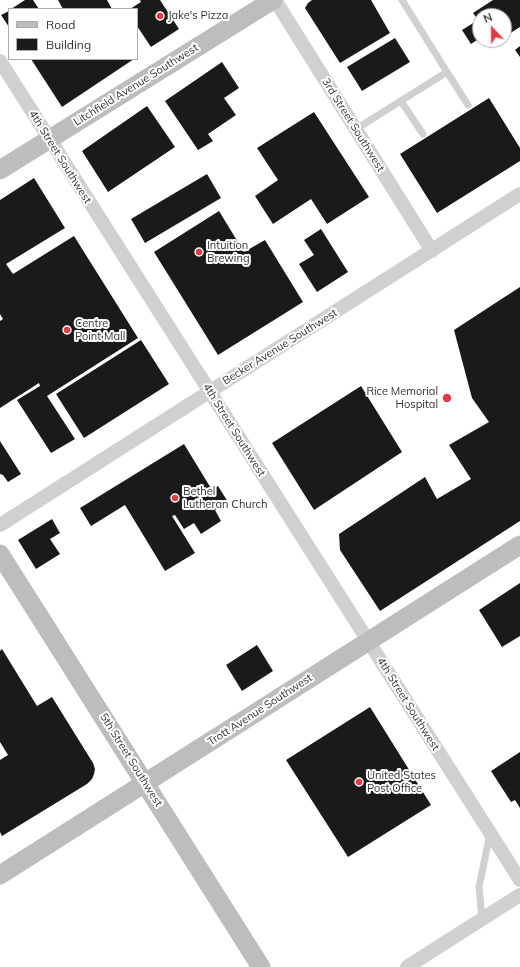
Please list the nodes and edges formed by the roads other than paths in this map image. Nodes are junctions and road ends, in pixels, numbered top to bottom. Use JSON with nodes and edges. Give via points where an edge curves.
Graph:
{"nodes":[{"id":1,"x":274,"y":0,"type":"edge"},
{"id":2,"x":402,"y":0,"type":"edge"},
{"id":3,"x":0,"y":61,"type":"edge"},
{"id":4,"x":447,"y":72,"type":"junction"},
{"id":5,"x":401,"y":101,"type":"junction"},
{"id":6,"x":468,"y":105,"type":"dead end"},
{"id":7,"x":356,"y":129,"type":"junction"},
{"id":8,"x":423,"y":134,"type":"dead end"},
{"id":9,"x":49,"y":139,"type":"junction"},
{"id":10,"x":0,"y":170,"type":"edge"},
{"id":11,"x":520,"y":194,"type":"edge"},
{"id":12,"x":432,"y":251,"type":"junction"},
{"id":13,"x":210,"y":391,"type":"junction"},
{"id":14,"x":0,"y":525,"type":"edge"},
{"id":15,"x":520,"y":545,"type":"edge"},
{"id":16,"x":0,"y":554,"type":"edge"},
{"id":17,"x":368,"y":641,"type":"junction"},
{"id":18,"x":145,"y":783,"type":"junction"},
{"id":19,"x":490,"y":834,"type":"junction"},
{"id":20,"x":0,"y":875,"type":"edge"},
{"id":21,"x":520,"y":880,"type":"edge"},
{"id":22,"x":520,"y":895,"type":"edge"},
{"id":23,"x":482,"y":919,"type":"junction"},
{"id":24,"x":261,"y":967,"type":"edge"},
{"id":25,"x":407,"y":967,"type":"edge"}],
"edges":[{"from":1,"to":7,"type":"street","name":"3rd Street Southwest"},
{"from":1,"to":9,"type":"street","name":"Litchfield Avenue Southwest"},
{"from":2,"to":4,"type":"lane"},
{"from":3,"to":9,"type":"street","name":"4th Street Southwest"},
{"from":4,"to":5,"type":"lane"},
{"from":4,"to":6,"type":"lane"},
{"from":5,"to":7,"type":"lane"},
{"from":5,"to":8,"type":"lane"},
{"from":7,"to":12,"type":"street","name":"3rd Street Southwest"},
{"from":9,"to":10,"type":"street","name":"Litchfield Avenue Southwest"},
{"from":9,"to":13,"type":"street","name":"4th Street Southwest"},
{"from":11,"to":12,"type":"street","name":"Becker Avenue Southwest"},
{"from":12,"to":13,"type":"street","name":"Becker Avenue Southwest"},
{"from":13,"to":14,"type":"street","name":"Becker Avenue Southwest"},
{"from":13,"to":17,"type":"street","name":"4th Street Southwest"},
{"from":15,"to":17,"type":"street","name":"Trott Avenue Southwest"},
{"from":16,"to":18,"type":"street","name":"5th Street Southwest"},
{"from":17,"to":18,"type":"street","name":"Trott Avenue Southwest"},
{"from":17,"to":19,"type":"street","name":"4th Street Southwest"},
{"from":18,"to":20,"type":"street","name":"Trott Avenue Southwest"},
{"from":18,"to":24,"type":"street","name":"5th Street Southwest"},
{"from":19,"to":21,"type":"street","name":"4th Street Southwest"},
{"from":19,"to":23,"type":"lane","via":[[479,887]]},
{"from":22,"to":23,"type":"street"},
{"from":23,"to":25,"type":"street"}]}
